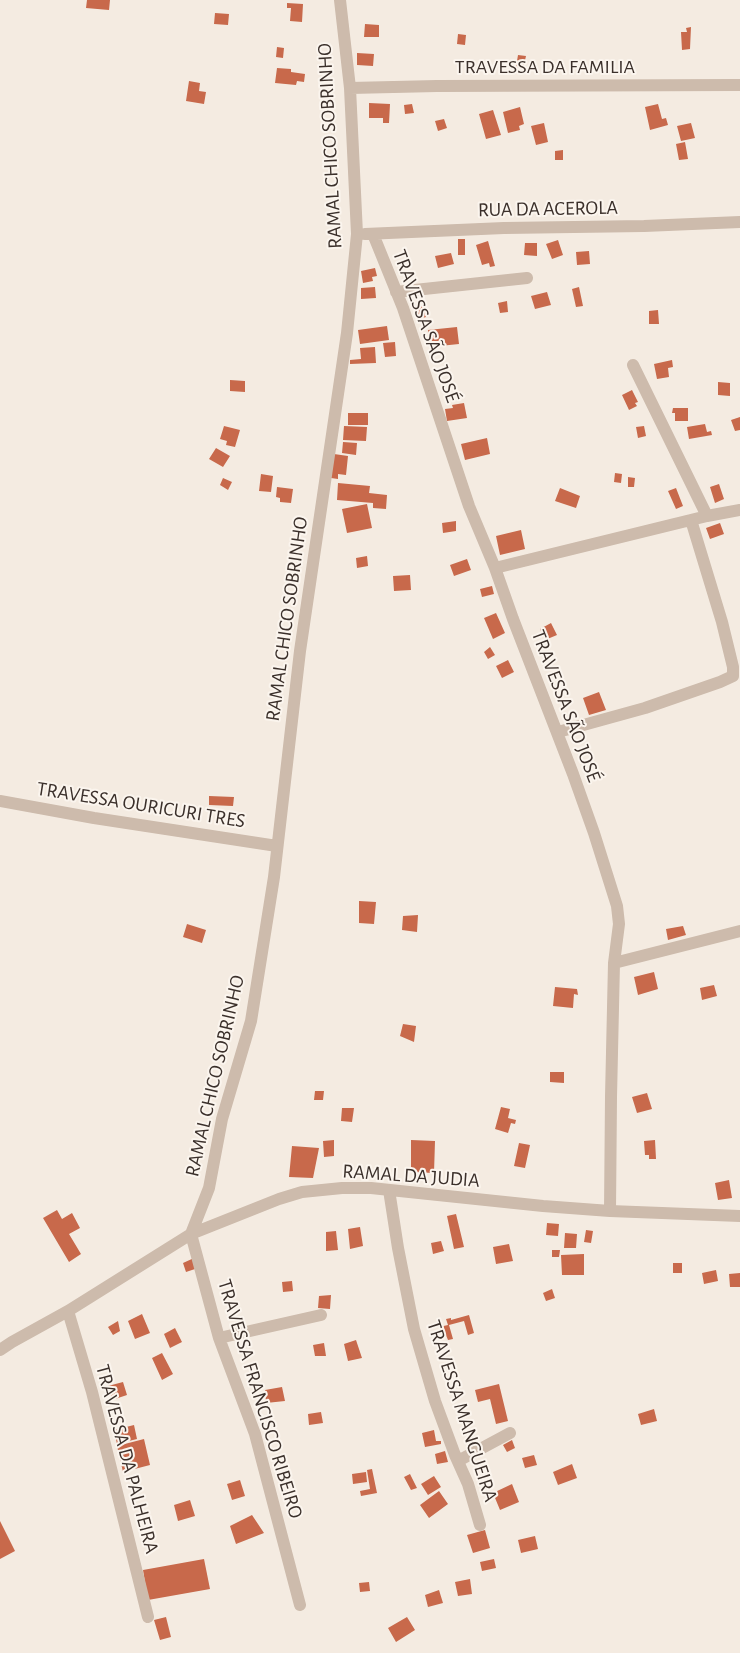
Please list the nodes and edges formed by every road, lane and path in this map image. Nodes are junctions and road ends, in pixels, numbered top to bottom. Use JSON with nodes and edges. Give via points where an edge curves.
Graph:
{"nodes":[{"id":1,"x":340,"y":0,"type":"edge"},
{"id":2,"x":740,"y":84,"type":"edge"},
{"id":3,"x":350,"y":88,"type":"junction"},
{"id":4,"x":740,"y":222,"type":"edge"},
{"id":5,"x":357,"y":234,"type":"junction"},
{"id":6,"x":373,"y":234,"type":"junction"},
{"id":7,"x":527,"y":278,"type":"dead end"},
{"id":8,"x":396,"y":292,"type":"junction"},
{"id":9,"x":634,"y":365,"type":"dead end"},
{"id":10,"x":740,"y":510,"type":"edge"},
{"id":11,"x":707,"y":516,"type":"junction"},
{"id":12,"x":691,"y":520,"type":"junction"},
{"id":13,"x":495,"y":568,"type":"junction"},
{"id":14,"x":558,"y":732,"type":"junction"},
{"id":15,"x":0,"y":801,"type":"edge"},
{"id":16,"x":277,"y":846,"type":"junction"},
{"id":17,"x":740,"y":931,"type":"edge"},
{"id":18,"x":614,"y":962,"type":"junction"},
{"id":19,"x":390,"y":1190,"type":"junction"},
{"id":20,"x":610,"y":1211,"type":"junction"},
{"id":21,"x":740,"y":1216,"type":"edge"},
{"id":22,"x":191,"y":1234,"type":"junction"},
{"id":23,"x":68,"y":1311,"type":"junction"},
{"id":24,"x":321,"y":1315,"type":"dead end"},
{"id":25,"x":219,"y":1338,"type":"junction"},
{"id":26,"x":0,"y":1350,"type":"edge"},
{"id":27,"x":510,"y":1433,"type":"dead end"},
{"id":28,"x":458,"y":1461,"type":"junction"},
{"id":29,"x":480,"y":1525,"type":"dead end"},
{"id":30,"x":300,"y":1605,"type":"dead end"},
{"id":31,"x":148,"y":1617,"type":"dead end"}],
"edges":[{"from":1,"to":3,"type":"street","name":"RAMAL CHICO SOBRINHO"},
{"from":2,"to":3,"type":"street","name":"TRAVESSA DA FAMILIA"},
{"from":3,"to":5,"type":"street","name":"RAMAL CHICO SOBRINHO"},
{"from":4,"to":6,"type":"street","name":"RUA DA ACEROLA"},
{"from":5,"to":6,"type":"street","name":"RUA DA ACEROLA"},
{"from":5,"to":16,"type":"street","name":"RAMAL CHICO SOBRINHO","via":[[347,333],[300,651]]},
{"from":6,"to":8,"type":"street","name":"TRAVESSA SÃO JOSÉ"},
{"from":7,"to":8,"type":"street"},
{"from":8,"to":13,"type":"street","name":"TRAVESSA SÃO JOSÉ","via":[[469,506]]},
{"from":9,"to":11,"type":"street"},
{"from":10,"to":11,"type":"street"},
{"from":11,"to":12,"type":"street"},
{"from":12,"to":13,"type":"street"},
{"from":12,"to":14,"type":"street","via":[[722,622],[733,676],[645,708]]},
{"from":13,"to":14,"type":"street","name":"TRAVESSA SÃO JOSÉ"},
{"from":14,"to":18,"type":"street","name":"TRAVESSA SÃO JOSÉ","via":[[617,906],[619,924]]},
{"from":15,"to":16,"type":"street","name":"TRAVESSA OURICURI TRES"},
{"from":16,"to":22,"type":"street","name":"RAMAL CHICO SOBRINHO","via":[[251,1021],[222,1119],[209,1188]]},
{"from":17,"to":18,"type":"street"},
{"from":18,"to":20,"type":"street","name":"TRAVESSA SÃO JOSÉ"},
{"from":19,"to":20,"type":"street","name":"RAMAL DA JUDIA"},
{"from":19,"to":22,"type":"street","name":"RAMAL DA JUDIA","via":[[342,1188],[302,1192]]},
{"from":19,"to":28,"type":"street","name":"TRAVESSA MANGUEIRA","via":[[414,1329],[432,1392]]},
{"from":20,"to":21,"type":"street","name":"RAMAL DA JUDIA"},
{"from":22,"to":23,"type":"street","name":"RAMAL DA JUDIA"},
{"from":22,"to":25,"type":"street","name":"TRAVESSA FRANCISCO RIBEIRO"},
{"from":23,"to":26,"type":"street","name":"RAMAL DA JUDIA"},
{"from":23,"to":31,"type":"street","name":"TRAVESSA DA PALHEIRA"},
{"from":24,"to":25,"type":"street"},
{"from":25,"to":30,"type":"street","name":"TRAVESSA FRANCISCO RIBEIRO","via":[[255,1434]]},
{"from":27,"to":28,"type":"street"},
{"from":28,"to":29,"type":"street","name":"TRAVESSA MANGUEIRA"}]}
